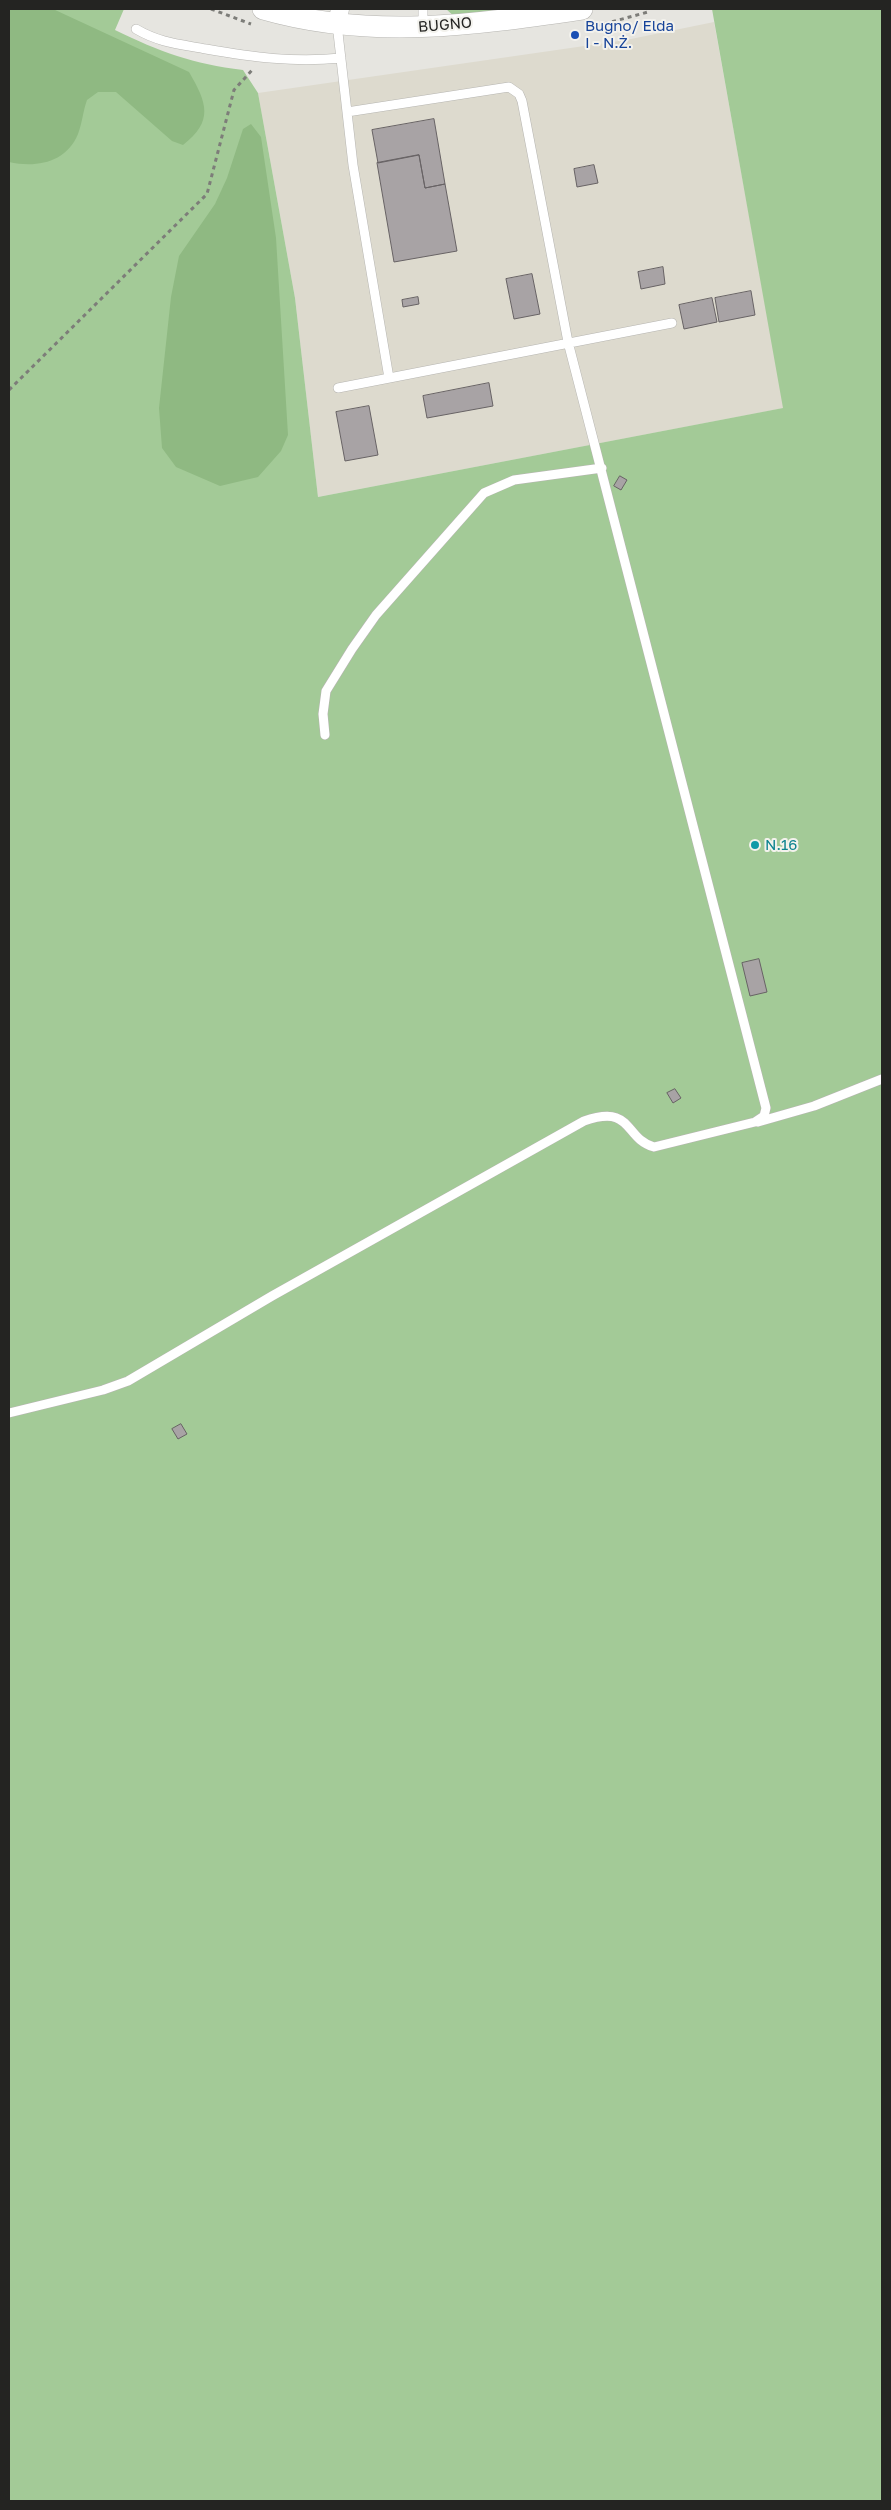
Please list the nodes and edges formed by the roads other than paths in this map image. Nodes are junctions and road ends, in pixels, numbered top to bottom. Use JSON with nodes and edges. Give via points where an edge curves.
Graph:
{"nodes":[{"id":1,"x":263,"y":9,"type":"edge"},
{"id":2,"x":582,"y":9,"type":"edge"},
{"id":3,"x":338,"y":17,"type":"edge"},
{"id":4,"x":423,"y":18,"type":"edge"},
{"id":5,"x":136,"y":29,"type":"dead end"},
{"id":6,"x":341,"y":58,"type":"junction"},
{"id":7,"x":347,"y":112,"type":"junction"},
{"id":8,"x":672,"y":323,"type":"dead end"},
{"id":9,"x":568,"y":342,"type":"junction"},
{"id":10,"x":389,"y":378,"type":"junction"},
{"id":11,"x":338,"y":388,"type":"dead end"},
{"id":12,"x":602,"y":468,"type":"junction"},
{"id":13,"x":325,"y":735,"type":"dead end"},
{"id":14,"x":882,"y":1079,"type":"edge"},
{"id":15,"x":755,"y":1122,"type":"junction"},
{"id":16,"x":9,"y":1414,"type":"edge"}],
"edges":[{"from":1,"to":3,"type":"street","name":"BUGNO","via":[[299,19]]},
{"from":2,"to":4,"type":"street","name":"BUGNO"},
{"from":3,"to":4,"type":"street","name":"BUGNO","via":[[388,29]]},
{"from":3,"to":6,"type":"lane"},
{"from":5,"to":6,"type":"lane","via":[[155,40],[263,59],[303,61]]},
{"from":6,"to":7,"type":"lane"},
{"from":7,"to":9,"type":"lane","via":[[509,87],[515,90],[522,101]]},
{"from":7,"to":10,"type":"lane"},
{"from":8,"to":9,"type":"lane"},
{"from":9,"to":10,"type":"lane"},
{"from":9,"to":12,"type":"lane"},
{"from":10,"to":11,"type":"lane"},
{"from":12,"to":13,"type":"lane","via":[[514,480],[484,493],[376,616],[352,649],[326,691]]},
{"from":12,"to":15,"type":"lane","via":[[766,1108],[764,1116]]},
{"from":14,"to":15,"type":"lane","via":[[814,1106]]},
{"from":15,"to":16,"type":"lane","via":[[654,1147],[646,1144],[625,1122],[614,1117],[598,1116],[584,1121],[272,1296],[128,1381]]}]}
